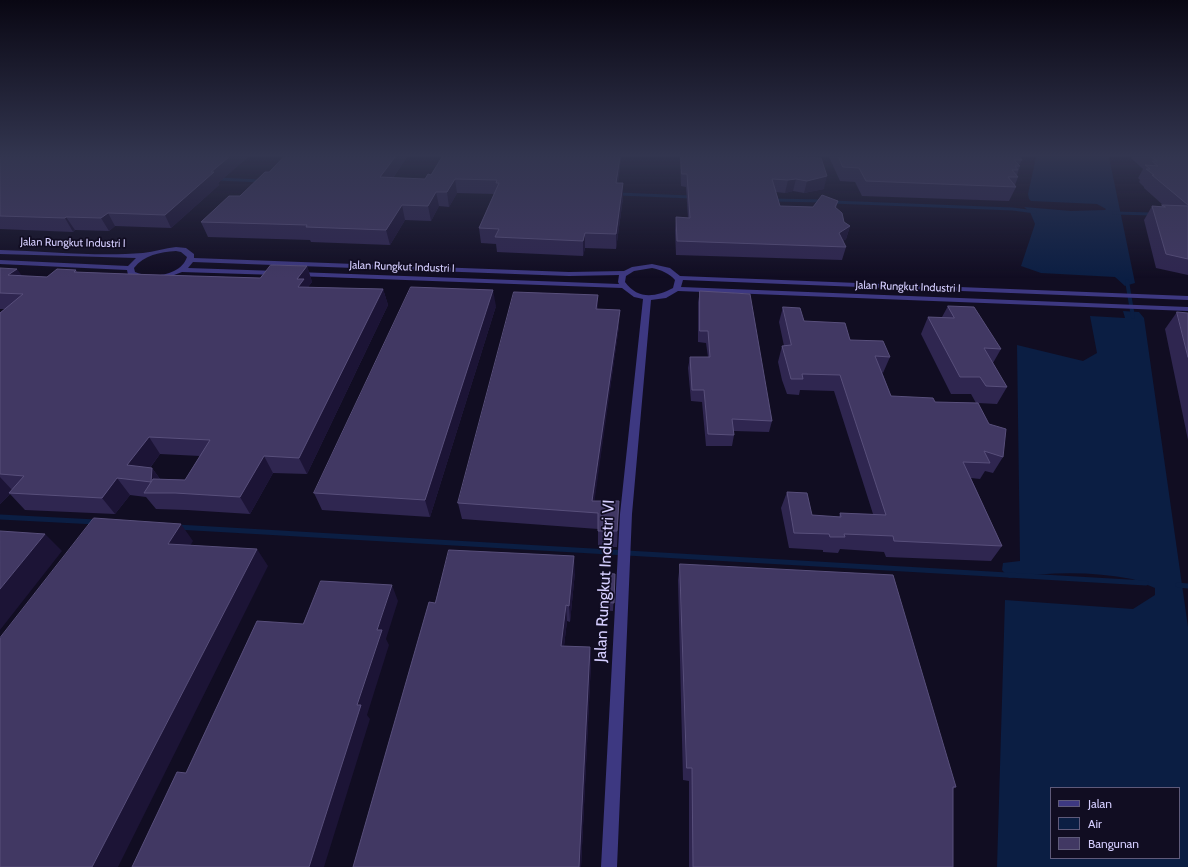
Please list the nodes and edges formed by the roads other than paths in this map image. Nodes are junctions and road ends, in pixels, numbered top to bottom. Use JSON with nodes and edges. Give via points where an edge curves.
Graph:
{"nodes":[{"id":1,"x":0,"y":252,"type":"edge"},
{"id":2,"x":146,"y":255,"type":"junction"},
{"id":3,"x":191,"y":260,"type":"junction"},
{"id":4,"x":0,"y":262,"type":"edge"},
{"id":5,"x":130,"y":268,"type":"junction"},
{"id":6,"x":180,"y":270,"type":"junction"},
{"id":7,"x":626,"y":272,"type":"junction"},
{"id":8,"x":677,"y":278,"type":"junction"},
{"id":9,"x":622,"y":286,"type":"junction"},
{"id":10,"x":677,"y":289,"type":"junction"},
{"id":11,"x":1134,"y":295,"type":"junction"},
{"id":12,"x":647,"y":297,"type":"junction"},
{"id":13,"x":1188,"y":298,"type":"edge"},
{"id":14,"x":1140,"y":306,"type":"junction"},
{"id":15,"x":1188,"y":309,"type":"edge"},
{"id":16,"x":609,"y":867,"type":"edge"}],
"edges":[{"from":1,"to":2,"type":"street","name":"Jalan Rungkut Industri I"},
{"from":2,"to":3,"type":"street","via":[[176,249],[188,253]]},
{"from":2,"to":5,"type":"street"},
{"from":3,"to":6,"type":"street"},
{"from":3,"to":7,"type":"street","name":"Jalan Rungkut Industri I","via":[[569,274]]},
{"from":4,"to":5,"type":"street","name":"Jalan Rungkut Industri I"},
{"from":5,"to":6,"type":"street","via":[[136,277],[146,278]]},
{"from":6,"to":9,"type":"street","name":"Jalan Rungkut Industri I"},
{"from":7,"to":8,"type":"street","name":"Jalan Rungkut Industri I","via":[[652,266],[667,270]]},
{"from":7,"to":9,"type":"street","via":[[622,277]]},
{"from":8,"to":10,"type":"street"},
{"from":8,"to":11,"type":"street","name":"Jalan Rungkut Industri I"},
{"from":9,"to":12,"type":"street","via":[[628,292]]},
{"from":10,"to":12,"type":"street","via":[[665,296]]},
{"from":10,"to":14,"type":"street","name":"Jalan Rungkut Industri I"},
{"from":11,"to":13,"type":"street","name":"Jalan Rungkut Industri I"},
{"from":11,"to":14,"type":"street"},
{"from":12,"to":16,"type":"street","name":"Jalan Rungkut Industri VI","via":[[624,550]]},
{"from":14,"to":15,"type":"street","name":"Jalan Rungkut Industri I"}]}
